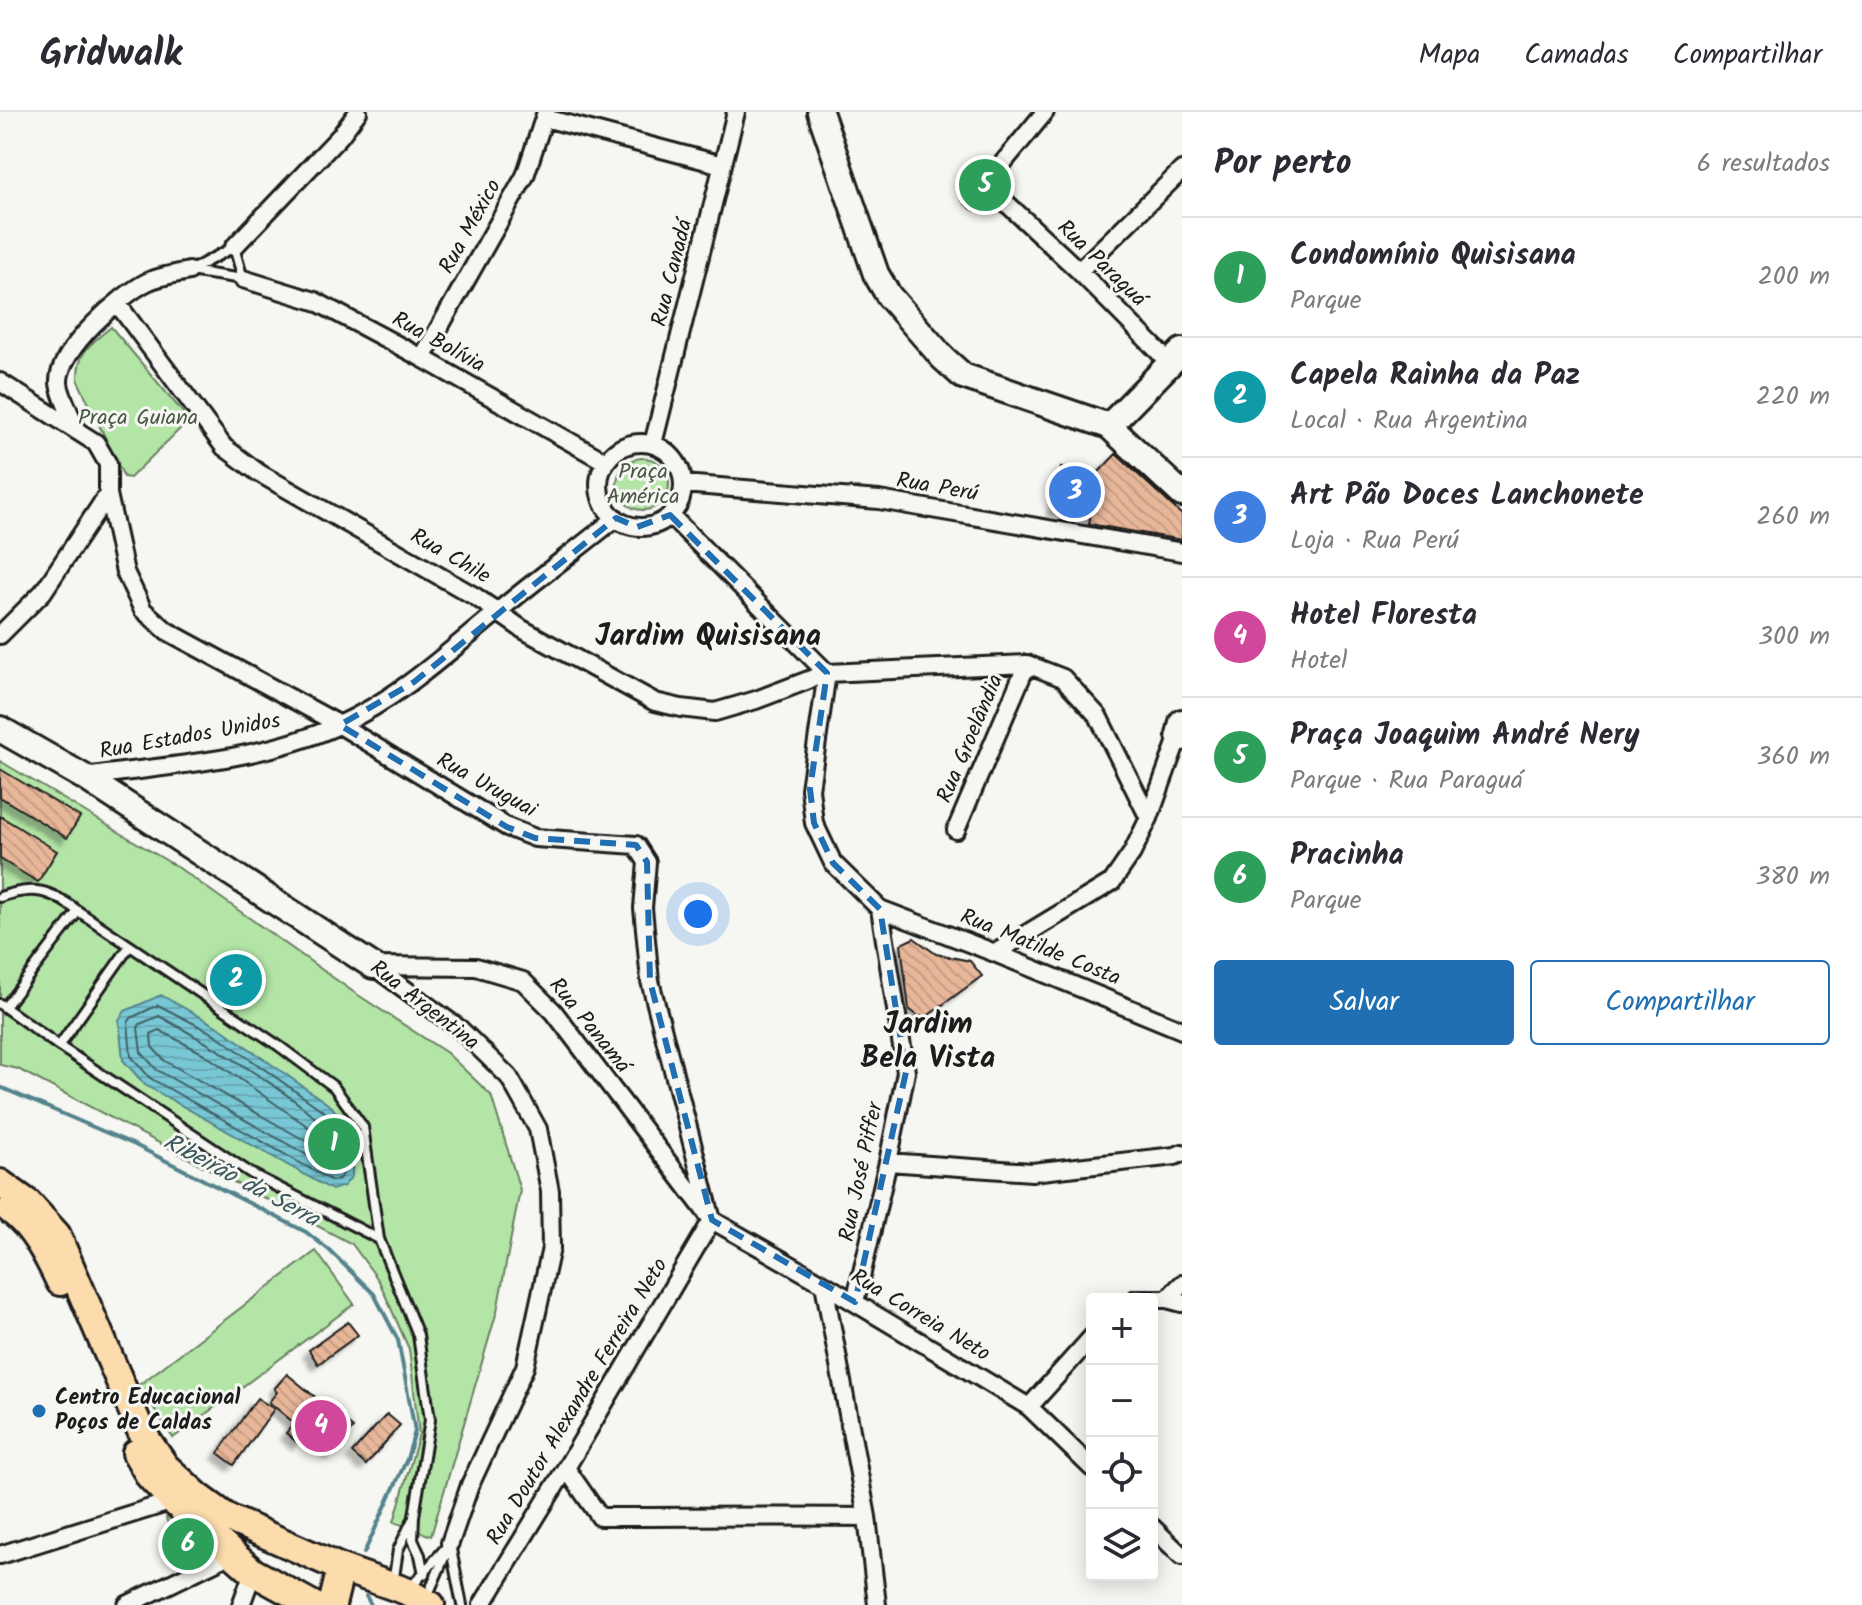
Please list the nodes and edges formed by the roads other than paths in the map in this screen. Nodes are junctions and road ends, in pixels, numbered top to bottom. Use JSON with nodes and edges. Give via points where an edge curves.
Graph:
{"nodes":[{"id":1,"x":358,"y":112,"type":"edge"},
{"id":2,"x":736,"y":112,"type":"edge"},
{"id":3,"x":1045,"y":112,"type":"edge"},
{"id":4,"x":823,"y":113,"type":"edge"},
{"id":5,"x":546,"y":115,"type":"edge"},
{"id":6,"x":722,"y":165,"type":"junction"},
{"id":7,"x":997,"y":170,"type":"junction"},
{"id":8,"x":1182,"y":170,"type":"edge"},
{"id":9,"x":1001,"y":198,"type":"junction"},
{"id":10,"x":234,"y":247,"type":"junction"},
{"id":11,"x":189,"y":271,"type":"junction"},
{"id":12,"x":1079,"y":271,"type":"junction"},
{"id":13,"x":243,"y":279,"type":"junction"},
{"id":14,"x":117,"y":303,"type":"junction"},
{"id":15,"x":1176,"y":357,"type":"edge"},
{"id":16,"x":422,"y":358,"type":"junction"},
{"id":17,"x":0,"y":382,"type":"edge"},
{"id":18,"x":1109,"y":426,"type":"junction"},
{"id":19,"x":76,"y":428,"type":"junction"},
{"id":20,"x":653,"y":444,"type":"junction"},
{"id":21,"x":606,"y":462,"type":"junction"},
{"id":22,"x":683,"y":484,"type":"junction"},
{"id":23,"x":108,"y":494,"type":"junction"},
{"id":24,"x":1182,"y":494,"type":"edge"},
{"id":25,"x":670,"y":515,"type":"junction"},
{"id":26,"x":616,"y":518,"type":"junction"},
{"id":27,"x":1182,"y":552,"type":"edge"},
{"id":28,"x":498,"y":612,"type":"junction"},
{"id":29,"x":0,"y":635,"type":"edge"},
{"id":30,"x":1027,"y":664,"type":"junction"},
{"id":31,"x":827,"y":673,"type":"junction"},
{"id":32,"x":340,"y":725,"type":"junction"},
{"id":33,"x":0,"y":729,"type":"edge"},
{"id":34,"x":1181,"y":732,"type":"edge"},
{"id":35,"x":84,"y":777,"type":"junction"},
{"id":36,"x":1149,"y":818,"type":"junction"},
{"id":37,"x":956,"y":830,"type":"dead end"},
{"id":38,"x":0,"y":897,"type":"edge"},
{"id":39,"x":880,"y":909,"type":"junction"},
{"id":40,"x":78,"y":911,"type":"junction"},
{"id":41,"x":129,"y":947,"type":"junction"},
{"id":42,"x":995,"y":953,"type":"junction"},
{"id":43,"x":373,"y":966,"type":"junction"},
{"id":44,"x":2,"y":1006,"type":"edge"},
{"id":45,"x":1182,"y":1030,"type":"edge"},
{"id":46,"x":59,"y":1046,"type":"junction"},
{"id":47,"x":1182,"y":1153,"type":"edge"},
{"id":48,"x":888,"y":1162,"type":"junction"},
{"id":49,"x":0,"y":1183,"type":"edge"},
{"id":50,"x":0,"y":1204,"type":"edge"},
{"id":51,"x":712,"y":1220,"type":"junction"},
{"id":52,"x":379,"y":1239,"type":"junction"},
{"id":53,"x":824,"y":1284,"type":"junction"},
{"id":54,"x":1182,"y":1284,"type":"edge"},
{"id":55,"x":1174,"y":1301,"type":"edge"},
{"id":56,"x":855,"y":1302,"type":"junction"},
{"id":57,"x":1086,"y":1344,"type":"edge"},
{"id":58,"x":1029,"y":1407,"type":"junction"},
{"id":59,"x":1086,"y":1462,"type":"edge"},
{"id":60,"x":566,"y":1468,"type":"junction"},
{"id":61,"x":173,"y":1501,"type":"junction"},
{"id":62,"x":414,"y":1516,"type":"junction"},
{"id":63,"x":867,"y":1517,"type":"junction"},
{"id":64,"x":1158,"y":1533,"type":"edge"},
{"id":65,"x":271,"y":1535,"type":"junction"},
{"id":66,"x":450,"y":1543,"type":"junction"},
{"id":67,"x":233,"y":1553,"type":"junction"},
{"id":68,"x":0,"y":1555,"type":"edge"},
{"id":69,"x":1182,"y":1556,"type":"edge"},
{"id":70,"x":341,"y":1568,"type":"junction"},
{"id":71,"x":253,"y":1572,"type":"junction"},
{"id":72,"x":417,"y":1594,"type":"edge"},
{"id":73,"x":127,"y":1605,"type":"edge"},
{"id":74,"x":241,"y":1605,"type":"edge"},
{"id":75,"x":313,"y":1605,"type":"edge"},
{"id":76,"x":332,"y":1605,"type":"edge"},
{"id":77,"x":462,"y":1605,"type":"edge"},
{"id":78,"x":482,"y":1605,"type":"edge"},
{"id":79,"x":877,"y":1605,"type":"edge"}],
"edges":[{"from":1,"to":10,"type":"street"},
{"from":2,"to":6,"type":"street","name":"Rua Canadá"},
{"from":3,"to":7,"type":"street"},
{"from":4,"to":18,"type":"street","via":[[876,274],[943,358],[963,376]]},
{"from":5,"to":6,"type":"street"},
{"from":5,"to":16,"type":"street","name":"Rua México","via":[[525,176]]},
{"from":6,"to":20,"type":"street","name":"Rua Canadá"},
{"from":7,"to":9,"type":"lane","via":[[1003,181]]},
{"from":7,"to":9,"type":"lane","via":[[977,167],[966,176],[963,190],[976,206],[990,206]]},
{"from":8,"to":12,"type":"street"},
{"from":9,"to":12,"type":"street","name":"Rua Paraguá"},
{"from":10,"to":11,"type":"lane"},
{"from":10,"to":13,"type":"lane"},
{"from":11,"to":13,"type":"lane"},
{"from":11,"to":14,"type":"street","via":[[148,281]]},
{"from":12,"to":15,"type":"street","name":"Rua Paraguá"},
{"from":13,"to":16,"type":"street","name":"Rua Bolívia","via":[[315,301]]},
{"from":14,"to":19,"type":"street","via":[[66,359],[59,382]]},
{"from":14,"to":28,"type":"street","name":"Rua Chile","via":[[224,447],[259,473]]},
{"from":15,"to":18,"type":"street"},
{"from":16,"to":21,"type":"street","name":"Rua Bolívia"},
{"from":17,"to":19,"type":"street"},
{"from":18,"to":24,"type":"street"},
{"from":19,"to":23,"type":"street","name":"Rua Uruguai","via":[[96,443],[108,464]]},
{"from":20,"to":21,"type":"street","via":[[627,445]]},
{"from":20,"to":22,"type":"street","via":[[675,459]]},
{"from":21,"to":26,"type":"street","via":[[599,486]]},
{"from":22,"to":25,"type":"street"},
{"from":22,"to":27,"type":"street","name":"Rua Perú","via":[[879,500]]},
{"from":23,"to":29,"type":"street","via":[[43,592]]},
{"from":23,"to":32,"type":"street","name":"Rua Uruguai","via":[[125,572],[143,610],[167,631]]},
{"from":25,"to":26,"type":"street","via":[[637,527]]},
{"from":25,"to":31,"type":"street"},
{"from":26,"to":28,"type":"street","name":"Rua Estados Unidos"},
{"from":28,"to":31,"type":"street","name":"Rua Chile","via":[[655,702],[681,708],[715,712]]},
{"from":28,"to":32,"type":"street","name":"Rua Estados Unidos","via":[[414,682]]},
{"from":30,"to":31,"type":"street","name":"Rua Chile"},
{"from":30,"to":36,"type":"street","via":[[1063,678],[1098,716]]},
{"from":30,"to":37,"type":"street","name":"Rua Groelândia"},
{"from":31,"to":39,"type":"street","via":[[810,789],[814,823],[833,863]]},
{"from":32,"to":35,"type":"street","name":"Rua Estados Unidos","via":[[281,746]]},
{"from":32,"to":51,"type":"street","name":"Rua Uruguai","via":[[507,827],[535,838],[636,845],[647,862],[643,908],[650,981]]},
{"from":33,"to":35,"type":"street","name":"Rua Argentina"},
{"from":34,"to":36,"type":"street"},
{"from":35,"to":43,"type":"street","name":"Rua Argentina"},
{"from":36,"to":42,"type":"street","via":[[1112,882]]},
{"from":38,"to":40,"type":"lane","via":[[20,889],[43,891]]},
{"from":39,"to":42,"type":"street","name":"Rua Matilde Costa"},
{"from":39,"to":48,"type":"street","name":"Rua José Piffer","via":[[906,1072]]},
{"from":40,"to":41,"type":"lane"},
{"from":40,"to":44,"type":"lane"},
{"from":41,"to":46,"type":"lane"},
{"from":41,"to":52,"type":"lane","via":[[334,1087],[363,1127]]},
{"from":42,"to":45,"type":"street","name":"Rua Matilde Costa"},
{"from":43,"to":51,"type":"street","name":"Rua Panamá","via":[[476,967],[523,981],[554,1012]]},
{"from":43,"to":66,"type":"street","name":"Rua Argentina","via":[[461,1030],[509,1077],[538,1129],[550,1191],[551,1248],[525,1367],[470,1485]]},
{"from":44,"to":46,"type":"lane"},
{"from":46,"to":52,"type":"lane","via":[[252,1174]]},
{"from":47,"to":48,"type":"street","via":[[1032,1172]]},
{"from":48,"to":56,"type":"street","name":"Rua José Piffer"},
{"from":49,"to":65,"type":"main road","via":[[28,1203],[57,1235],[136,1420],[165,1466],[228,1518]]},
{"from":50,"to":61,"type":"main road","via":[[15,1213],[48,1256],[136,1454]]},
{"from":51,"to":53,"type":"street","name":"Rua Correia Neto"},
{"from":51,"to":60,"type":"street","name":"Rua Doutor Alexandre Ferreira Neto"},
{"from":52,"to":62,"type":"lane","via":[[418,1335],[430,1420]]},
{"from":53,"to":56,"type":"street","name":"Rua Correia Neto"},
{"from":53,"to":63,"type":"street"},
{"from":54,"to":55,"type":"street"},
{"from":56,"to":58,"type":"street","name":"Rua Correia Neto"},
{"from":57,"to":58,"type":"street"},
{"from":58,"to":59,"type":"street","name":"Rua Correia Neto"},
{"from":60,"to":63,"type":"street","via":[[600,1517]]},
{"from":60,"to":78,"type":"street","name":"Rua Doutor Alexandre Ferreira Neto"},
{"from":61,"to":67,"type":"main road"},
{"from":61,"to":68,"type":"street"},
{"from":62,"to":72,"type":"lane","via":[[413,1540],[420,1555]]},
{"from":62,"to":72,"type":"lane","via":[[398,1550]]},
{"from":63,"to":79,"type":"street"},
{"from":64,"to":69,"type":"street"},
{"from":65,"to":67,"type":"main road"},
{"from":65,"to":70,"type":"main road"},
{"from":66,"to":72,"type":"lane","name":"Rua Argentina"},
{"from":66,"to":72,"type":"lane","name":"Rua Argentina"},
{"from":66,"to":77,"type":"lane","name":"Rua Argentina"},
{"from":67,"to":71,"type":"main road"},
{"from":67,"to":73,"type":"street"},
{"from":70,"to":72,"type":"main road"},
{"from":70,"to":76,"type":"main road"},
{"from":71,"to":74,"type":"street"},
{"from":71,"to":75,"type":"main road"}]}
